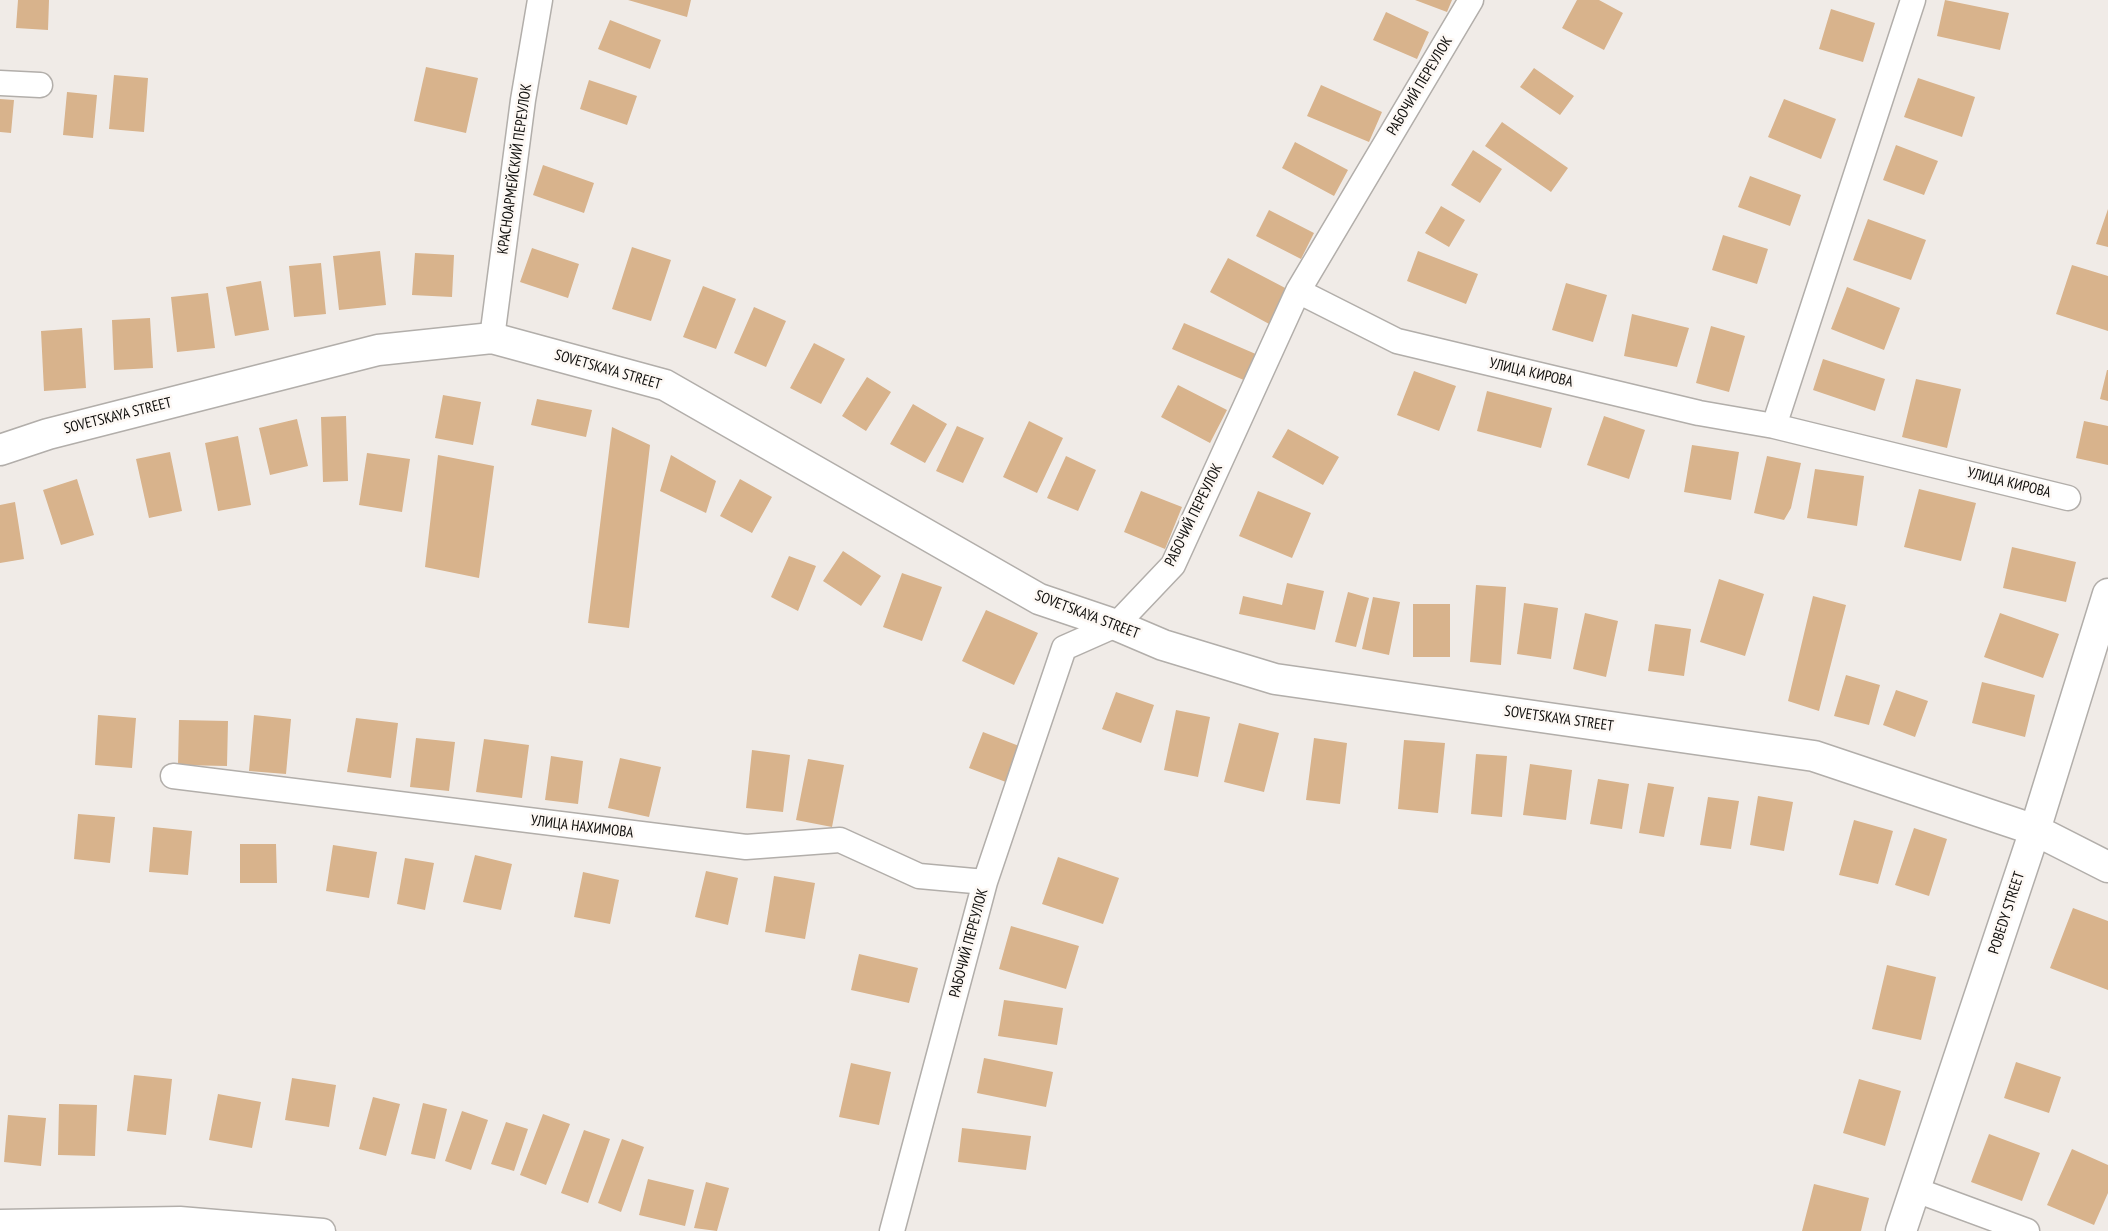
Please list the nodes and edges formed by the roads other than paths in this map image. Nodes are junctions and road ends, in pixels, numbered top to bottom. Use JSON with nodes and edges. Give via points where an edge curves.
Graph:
{"nodes":[{"id":1,"x":540,"y":0,"type":"edge"},
{"id":2,"x":1471,"y":0,"type":"edge"},
{"id":3,"x":1913,"y":0,"type":"edge"},
{"id":4,"x":0,"y":83,"type":"edge"},
{"id":5,"x":40,"y":85,"type":"dead end"},
{"id":6,"x":1298,"y":291,"type":"junction"},
{"id":7,"x":492,"y":338,"type":"junction"},
{"id":8,"x":1774,"y":426,"type":"junction"},
{"id":9,"x":0,"y":450,"type":"edge"},
{"id":10,"x":2068,"y":498,"type":"dead end"},
{"id":11,"x":2108,"y":594,"type":"edge"},
{"id":12,"x":1116,"y":625,"type":"junction"},
{"id":13,"x":173,"y":776,"type":"dead end"},
{"id":14,"x":2035,"y":830,"type":"junction"},
{"id":15,"x":2108,"y":867,"type":"edge"},
{"id":16,"x":985,"y":882,"type":"junction"},
{"id":17,"x":1916,"y":1190,"type":"junction"},
{"id":18,"x":0,"y":1222,"type":"edge"},
{"id":19,"x":323,"y":1231,"type":"edge"},
{"id":20,"x":892,"y":1231,"type":"edge"},
{"id":21,"x":1901,"y":1231,"type":"edge"},
{"id":22,"x":2027,"y":1231,"type":"edge"}],
"edges":[{"from":1,"to":7,"type":"street","name":"КРАСНОАРМЕЙСКИЙ ПЕРЕУЛОК"},
{"from":2,"to":6,"type":"street","name":"РАБОЧИЙ ПЕРЕУЛОК"},
{"from":3,"to":8,"type":"street"},
{"from":4,"to":5,"type":"street"},
{"from":6,"to":8,"type":"street","name":"УЛИЦА КИРОВА","via":[[1397,341],[1699,413]]},
{"from":6,"to":12,"type":"street","name":"РАБОЧИЙ ПЕРЕУЛОК","via":[[1173,565]]},
{"from":7,"to":9,"type":"street","name":"SOVETSKAYA STREET","via":[[378,351],[48,434]]},
{"from":7,"to":12,"type":"street","name":"SOVETSKAYA STREET","via":[[664,385],[1039,599]]},
{"from":8,"to":10,"type":"street","name":"УЛИЦА КИРОВА"},
{"from":11,"to":14,"type":"street","name":"POBEDY STREET"},
{"from":12,"to":14,"type":"street","name":"SOVETSKAYA STREET","via":[[1163,645],[1275,679],[1815,756]]},
{"from":12,"to":16,"type":"street","name":"РАБОЧИЙ ПЕРЕУЛОК","via":[[1064,648]]},
{"from":13,"to":16,"type":"street","name":"УЛИЦА НАХИМОВА","via":[[746,847],[840,840],[919,876]]},
{"from":14,"to":15,"type":"street","name":"SOVETSKAYA STREET"},
{"from":14,"to":17,"type":"street","name":"POBEDY STREET"},
{"from":16,"to":20,"type":"street","name":"РАБОЧИЙ ПЕРЕУЛОК"},
{"from":17,"to":21,"type":"street","name":"POBEDY STREET"},
{"from":17,"to":22,"type":"street"},
{"from":18,"to":19,"type":"street","via":[[180,1219]]}]}
